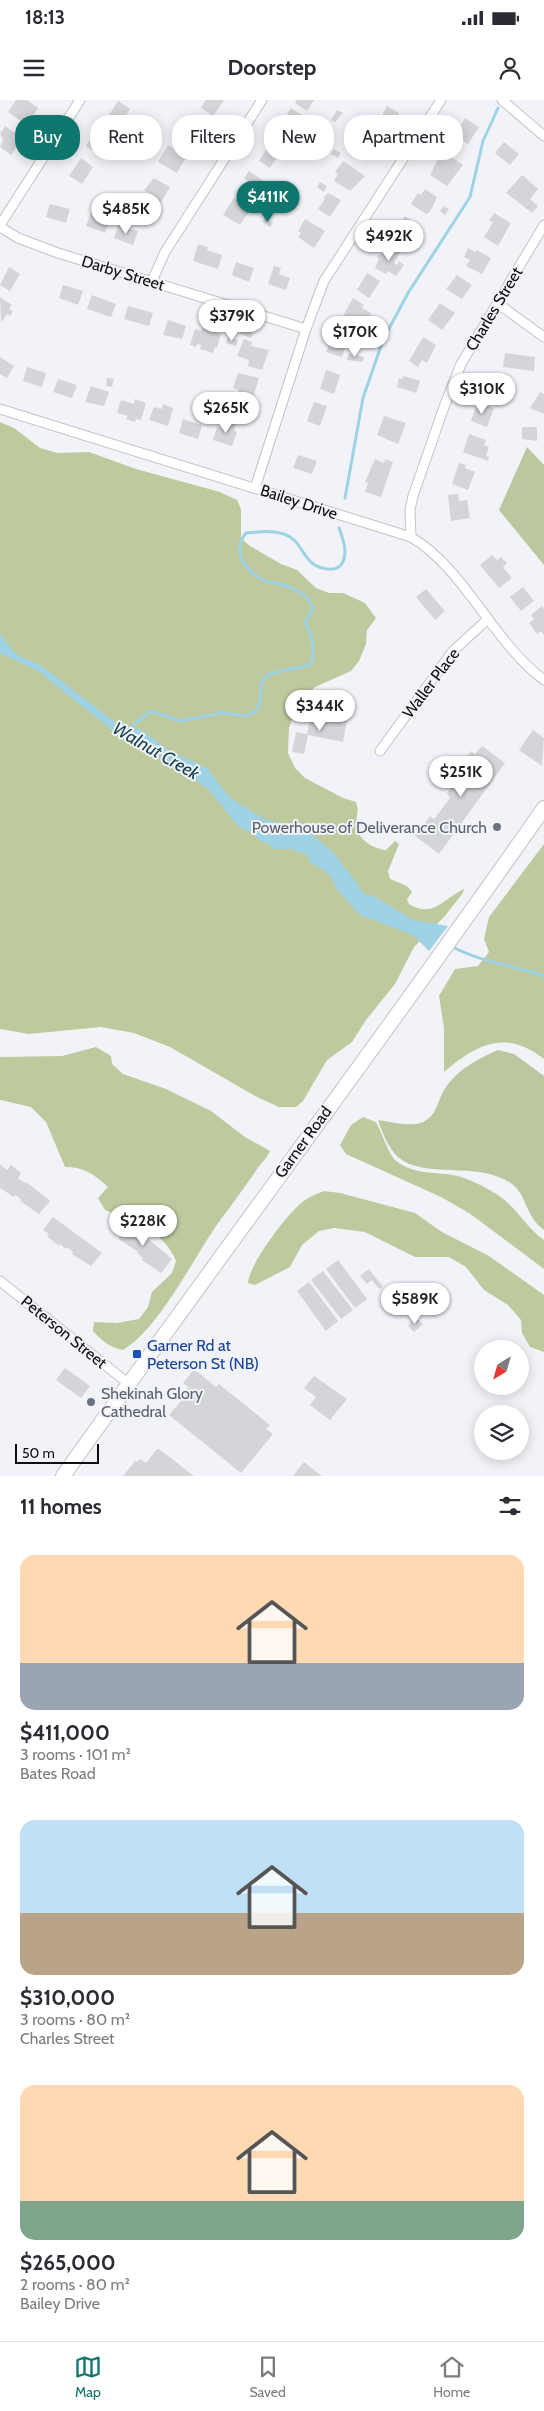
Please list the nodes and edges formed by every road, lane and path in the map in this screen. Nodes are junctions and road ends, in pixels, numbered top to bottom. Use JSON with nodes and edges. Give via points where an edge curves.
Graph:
{"nodes":[{"id":1,"x":80,"y":100,"type":"edge"},
{"id":2,"x":262,"y":100,"type":"edge"},
{"id":3,"x":441,"y":100,"type":"edge"},
{"id":4,"x":502,"y":100,"type":"edge"},
{"id":5,"x":544,"y":136,"type":"edge"},
{"id":6,"x":0,"y":226,"type":"edge"},
{"id":7,"x":544,"y":226,"type":"edge"},
{"id":8,"x":152,"y":282,"type":"junction"},
{"id":9,"x":498,"y":303,"type":"junction"},
{"id":10,"x":306,"y":329,"type":"junction"},
{"id":11,"x":544,"y":337,"type":"edge"},
{"id":12,"x":0,"y":409,"type":"edge"},
{"id":13,"x":255,"y":488,"type":"junction"},
{"id":14,"x":410,"y":537,"type":"junction"},
{"id":15,"x":488,"y":619,"type":"junction"},
{"id":16,"x":544,"y":680,"type":"edge"},
{"id":17,"x":380,"y":751,"type":"dead end"},
{"id":18,"x":544,"y":808,"type":"edge"},
{"id":19,"x":0,"y":1280,"type":"edge"},
{"id":20,"x":129,"y":1384,"type":"junction"},
{"id":21,"x":64,"y":1476,"type":"edge"}],
"edges":[{"from":1,"to":6,"type":"street"},
{"from":2,"to":8,"type":"street","via":[[165,252]]},
{"from":3,"to":10,"type":"street","via":[[324,281]]},
{"from":4,"to":5,"type":"street"},
{"from":6,"to":8,"type":"street","name":"Darby Street","via":[[36,246]]},
{"from":7,"to":9,"type":"street","name":"Charles Street"},
{"from":8,"to":10,"type":"street","name":"Darby Street"},
{"from":9,"to":11,"type":"street"},
{"from":9,"to":14,"type":"street","name":"Charles Street","via":[[454,380],[413,496]]},
{"from":10,"to":13,"type":"street"},
{"from":12,"to":13,"type":"street","name":"Bailey Drive"},
{"from":13,"to":14,"type":"street","name":"Bailey Drive"},
{"from":14,"to":15,"type":"street","name":"Bailey Drive","via":[[426,546],[440,560]]},
{"from":15,"to":16,"type":"street","name":"Bailey Drive","via":[[523,663]]},
{"from":15,"to":17,"type":"street","name":"Waller Place","via":[[453,652]]},
{"from":18,"to":20,"type":"main road","name":"Garner Road"},
{"from":19,"to":20,"type":"street","name":"Peterson Street"},
{"from":20,"to":21,"type":"main road","name":"Garner Road"}]}
